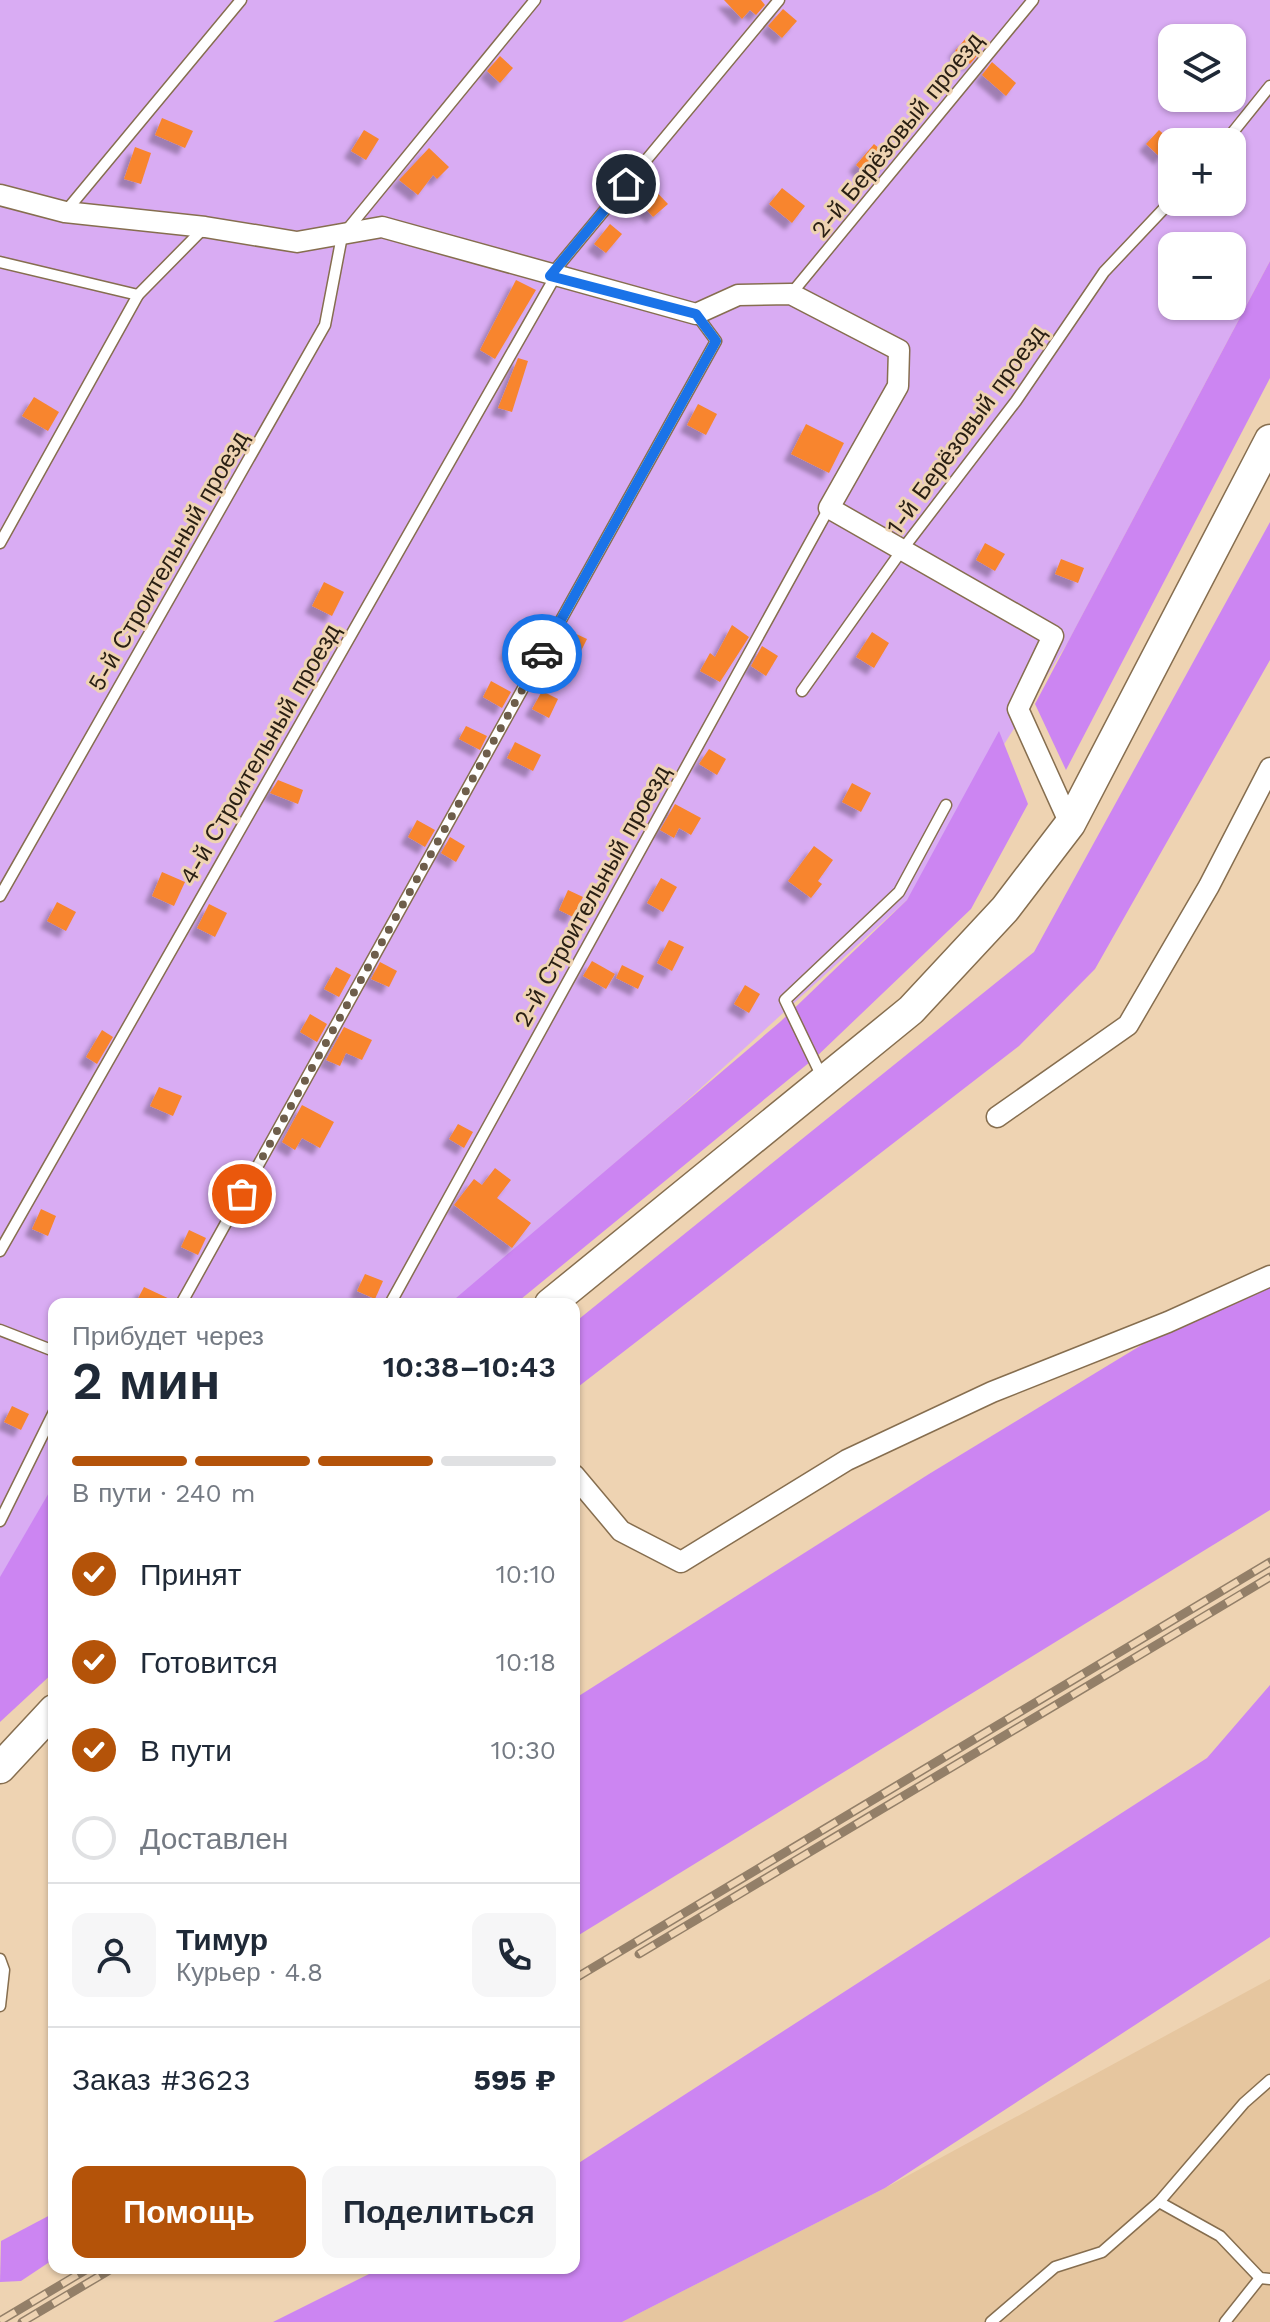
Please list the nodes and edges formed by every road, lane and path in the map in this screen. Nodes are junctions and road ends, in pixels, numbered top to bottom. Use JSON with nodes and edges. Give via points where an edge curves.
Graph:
{"nodes":[{"id":1,"x":241,"y":0,"type":"edge"},
{"id":2,"x":535,"y":0,"type":"edge"},
{"id":3,"x":779,"y":0,"type":"edge"},
{"id":4,"x":1033,"y":0,"type":"edge"},
{"id":5,"x":1270,"y":86,"type":"edge"},
{"id":6,"x":1236,"y":128,"type":"edge"},
{"id":7,"x":0,"y":195,"type":"edge"},
{"id":8,"x":65,"y":212,"type":"junction"},
{"id":9,"x":1158,"y":215,"type":"edge"},
{"id":10,"x":205,"y":227,"type":"junction"},
{"id":11,"x":342,"y":236,"type":"junction"},
{"id":12,"x":0,"y":262,"type":"edge"},
{"id":13,"x":553,"y":277,"type":"junction"},
{"id":14,"x":791,"y":294,"type":"junction"},
{"id":15,"x":138,"y":295,"type":"junction"},
{"id":16,"x":696,"y":314,"type":"junction"},
{"id":17,"x":1270,"y":440,"type":"edge"},
{"id":18,"x":829,"y":508,"type":"junction"},
{"id":19,"x":0,"y":543,"type":"edge"},
{"id":20,"x":902,"y":550,"type":"junction"},
{"id":21,"x":802,"y":691,"type":"dead end"},
{"id":22,"x":1270,"y":768,"type":"edge"},
{"id":23,"x":946,"y":805,"type":"dead end"},
{"id":24,"x":1070,"y":824,"type":"junction"},
{"id":25,"x":0,"y":896,"type":"edge"},
{"id":26,"x":824,"y":1081,"type":"junction"},
{"id":27,"x":997,"y":1117,"type":"dead end"},
{"id":28,"x":0,"y":1251,"type":"edge"},
{"id":29,"x":1270,"y":1276,"type":"edge"},
{"id":30,"x":184,"y":1298,"type":"edge"},
{"id":31,"x":393,"y":1298,"type":"edge"},
{"id":32,"x":557,"y":1298,"type":"edge"},
{"id":33,"x":0,"y":1330,"type":"edge"},
{"id":34,"x":48,"y":1349,"type":"edge"},
{"id":35,"x":48,"y":1424,"type":"edge"},
{"id":36,"x":580,"y":1482,"type":"edge"},
{"id":37,"x":0,"y":1521,"type":"edge"},
{"id":38,"x":48,"y":1716,"type":"edge"},
{"id":39,"x":0,"y":1768,"type":"edge"},
{"id":40,"x":0,"y":1959,"type":"edge"},
{"id":41,"x":0,"y":2006,"type":"edge"},
{"id":42,"x":1270,"y":2080,"type":"edge"},
{"id":43,"x":1159,"y":2202,"type":"junction"},
{"id":44,"x":1265,"y":2279,"type":"edge"},
{"id":45,"x":991,"y":2322,"type":"edge"},
{"id":46,"x":1225,"y":2322,"type":"edge"}],
"edges":[{"from":1,"to":8,"type":"lane"},
{"from":2,"to":11,"type":"lane"},
{"from":3,"to":13,"type":"lane","name":"4-й Строительный проезд"},
{"from":4,"to":14,"type":"lane","name":"2-й Берёзовый проезд"},
{"from":5,"to":6,"type":"lane"},
{"from":7,"to":8,"type":"street"},
{"from":8,"to":10,"type":"street"},
{"from":9,"to":20,"type":"lane","name":"1-й Берёзовый проезд","via":[[1104,272],[1016,401]]},
{"from":10,"to":11,"type":"street","via":[[297,242]]},
{"from":10,"to":15,"type":"lane"},
{"from":11,"to":13,"type":"street","via":[[382,227]]},
{"from":11,"to":25,"type":"lane","name":"5-й Строительный проезд","via":[[325,325]]},
{"from":12,"to":15,"type":"lane"},
{"from":13,"to":16,"type":"street"},
{"from":13,"to":28,"type":"lane","name":"4-й Строительный проезд"},
{"from":14,"to":16,"type":"street","via":[[738,295]]},
{"from":14,"to":18,"type":"street","via":[[899,350],[898,386]]},
{"from":15,"to":19,"type":"lane"},
{"from":16,"to":30,"type":"lane","via":[[716,341]]},
{"from":17,"to":24,"type":"main road"},
{"from":18,"to":20,"type":"street"},
{"from":18,"to":31,"type":"lane","name":"2-й Строительный проезд"},
{"from":20,"to":21,"type":"lane","name":"1-й Берёзовый проезд"},
{"from":20,"to":24,"type":"street","via":[[1053,636],[1018,709]]},
{"from":22,"to":27,"type":"street","via":[[1128,1025]]},
{"from":23,"to":26,"type":"lane","via":[[899,892],[785,1000]]},
{"from":24,"to":26,"type":"main road","via":[[1005,909],[911,1010]]},
{"from":26,"to":32,"type":"main road"},
{"from":29,"to":36,"type":"street","via":[[992,1392],[847,1460],[681,1562],[621,1531]]},
{"from":33,"to":34,"type":"lane"},
{"from":35,"to":37,"type":"lane"},
{"from":38,"to":39,"type":"main road"},
{"from":40,"to":41,"type":"lane"},
{"from":42,"to":43,"type":"lane"},
{"from":43,"to":44,"type":"lane","via":[[1220,2236]]},
{"from":43,"to":45,"type":"lane","via":[[1102,2252],[1055,2267]]},
{"from":44,"to":46,"type":"lane"}]}
